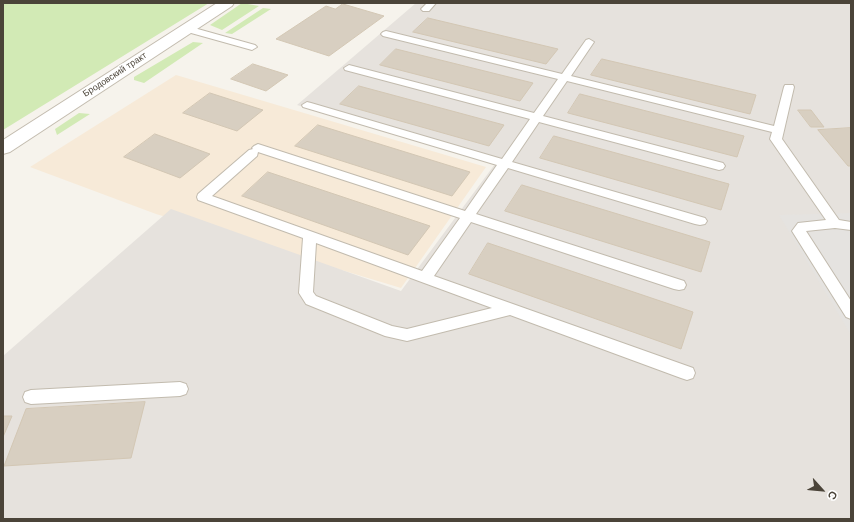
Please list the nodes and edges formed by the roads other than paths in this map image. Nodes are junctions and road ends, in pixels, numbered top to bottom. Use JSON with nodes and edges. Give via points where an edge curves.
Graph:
{"nodes":[{"id":1,"x":227,"y":3,"type":"edge"},
{"id":2,"x":187,"y":29,"type":"junction"},
{"id":3,"x":386,"y":34,"type":"dead end"},
{"id":4,"x":588,"y":42,"type":"dead end"},
{"id":5,"x":252,"y":47,"type":"dead end"},
{"id":6,"x":349,"y":68,"type":"dead end"},
{"id":7,"x":563,"y":78,"type":"junction"},
{"id":8,"x":789,"y":87,"type":"dead end"},
{"id":9,"x":307,"y":105,"type":"dead end"},
{"id":10,"x":536,"y":118,"type":"junction"},
{"id":11,"x":778,"y":130,"type":"junction"},
{"id":12,"x":3,"y":148,"type":"edge"},
{"id":13,"x":504,"y":163,"type":"junction"},
{"id":14,"x":719,"y":166,"type":"dead end"},
{"id":15,"x":467,"y":216,"type":"junction"},
{"id":16,"x":700,"y":220,"type":"dead end"},
{"id":17,"x":835,"y":224,"type":"junction"},
{"id":18,"x":851,"y":226,"type":"edge"},
{"id":19,"x":310,"y":236,"type":"junction"},
{"id":20,"x":425,"y":278,"type":"junction"},
{"id":21,"x":678,"y":285,"type":"dead end"},
{"id":22,"x":510,"y":309,"type":"junction"},
{"id":23,"x":851,"y":313,"type":"edge"},
{"id":24,"x":687,"y":373,"type":"dead end"},
{"id":25,"x":180,"y":389,"type":"dead end"},
{"id":26,"x":31,"y":397,"type":"dead end"}],
"edges":[{"from":1,"to":2,"type":"street","name":"Бродовский тракт"},
{"from":2,"to":5,"type":"lane"},
{"from":2,"to":12,"type":"street","name":"Бродовский тракт"},
{"from":3,"to":7,"type":"lane"},
{"from":4,"to":7,"type":"lane"},
{"from":6,"to":10,"type":"lane"},
{"from":7,"to":10,"type":"lane"},
{"from":7,"to":11,"type":"lane"},
{"from":8,"to":11,"type":"lane"},
{"from":9,"to":13,"type":"lane"},
{"from":10,"to":13,"type":"lane"},
{"from":10,"to":14,"type":"lane"},
{"from":11,"to":17,"type":"lane","via":[[776,139]]},
{"from":13,"to":15,"type":"lane"},
{"from":13,"to":16,"type":"lane"},
{"from":15,"to":19,"type":"lane","via":[[256,151],[203,198]]},
{"from":15,"to":20,"type":"lane"},
{"from":15,"to":21,"type":"lane"},
{"from":17,"to":18,"type":"lane"},
{"from":17,"to":23,"type":"lane","via":[[803,226],[799,231]]},
{"from":19,"to":20,"type":"lane"},
{"from":19,"to":22,"type":"lane","via":[[306,293],[311,300],[390,332],[407,335]]},
{"from":20,"to":22,"type":"lane"},
{"from":22,"to":24,"type":"lane"},
{"from":25,"to":26,"type":"lane"}]}
